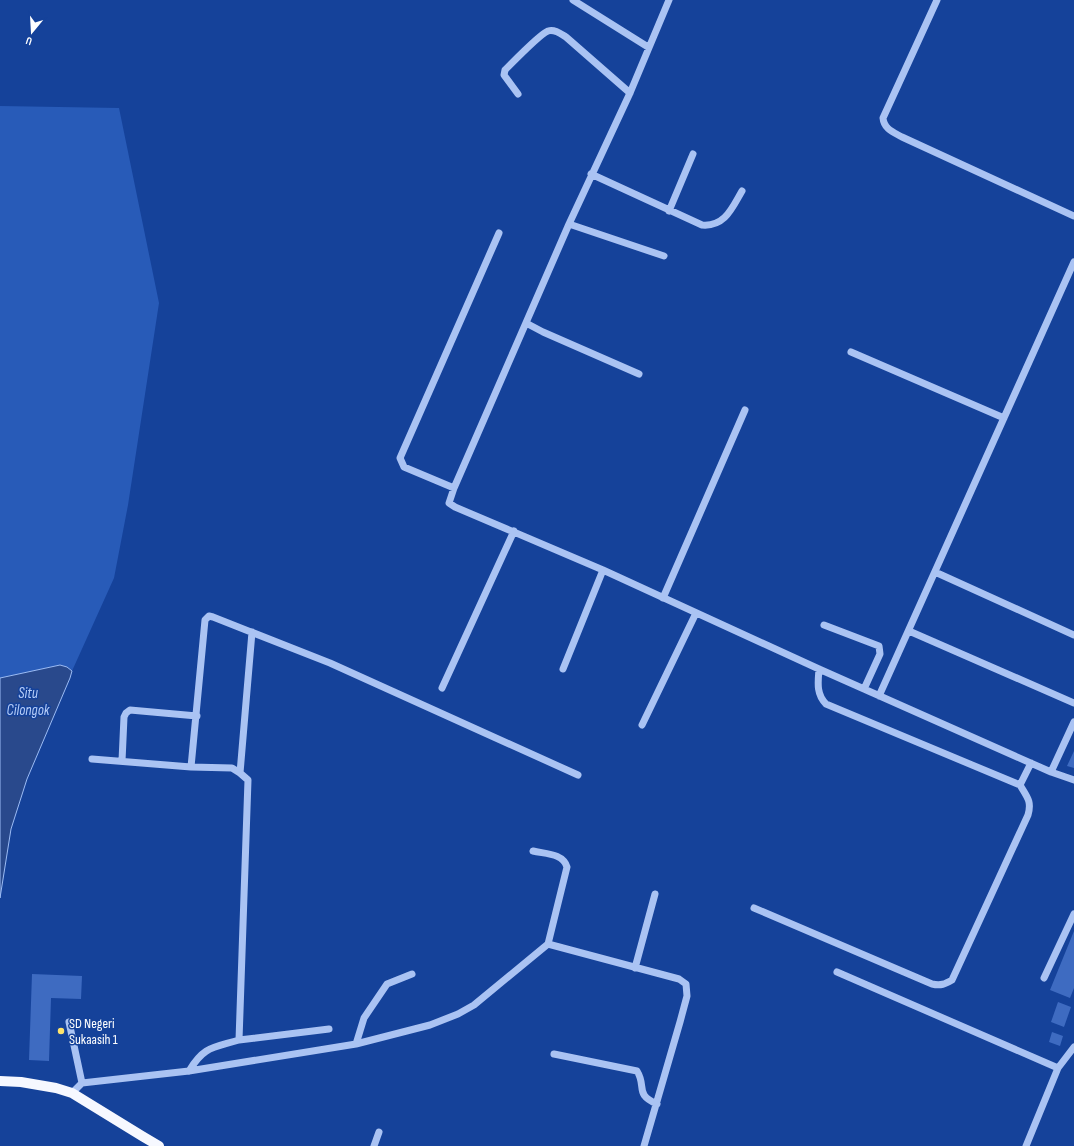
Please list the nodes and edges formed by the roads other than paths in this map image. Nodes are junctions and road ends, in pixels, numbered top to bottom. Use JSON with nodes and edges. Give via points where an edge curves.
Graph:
{"nodes":[{"id":1,"x":573,"y":0,"type":"edge"},
{"id":2,"x":668,"y":0,"type":"edge"},
{"id":3,"x":937,"y":0,"type":"edge"},
{"id":4,"x":648,"y":47,"type":"junction"},
{"id":5,"x":630,"y":93,"type":"junction"},
{"id":6,"x":518,"y":94,"type":"dead end"},
{"id":7,"x":693,"y":154,"type":"dead end"},
{"id":8,"x":591,"y":174,"type":"junction"},
{"id":9,"x":742,"y":191,"type":"dead end"},
{"id":10,"x":669,"y":211,"type":"junction"},
{"id":11,"x":1074,"y":216,"type":"edge"},
{"id":12,"x":568,"y":224,"type":"junction"},
{"id":13,"x":499,"y":233,"type":"dead end"},
{"id":14,"x":664,"y":256,"type":"dead end"},
{"id":15,"x":1074,"y":262,"type":"edge"},
{"id":16,"x":526,"y":324,"type":"junction"},
{"id":17,"x":851,"y":352,"type":"dead end"},
{"id":18,"x":639,"y":374,"type":"dead end"},
{"id":19,"x":745,"y":410,"type":"dead end"},
{"id":20,"x":1004,"y":418,"type":"junction"},
{"id":21,"x":454,"y":488,"type":"junction"},
{"id":22,"x":514,"y":531,"type":"junction"},
{"id":23,"x":603,"y":570,"type":"junction"},
{"id":24,"x":935,"y":572,"type":"junction"},
{"id":25,"x":663,"y":598,"type":"junction"},
{"id":26,"x":696,"y":613,"type":"junction"},
{"id":27,"x":824,"y":626,"type":"dead end"},
{"id":28,"x":909,"y":630,"type":"junction"},
{"id":29,"x":252,"y":632,"type":"junction"},
{"id":30,"x":1074,"y":635,"type":"edge"},
{"id":31,"x":563,"y":669,"type":"dead end"},
{"id":32,"x":819,"y":669,"type":"junction"},
{"id":33,"x":442,"y":688,"type":"dead end"},
{"id":34,"x":864,"y":689,"type":"junction"},
{"id":35,"x":879,"y":696,"type":"junction"},
{"id":36,"x":1074,"y":703,"type":"edge"},
{"id":37,"x":197,"y":716,"type":"junction"},
{"id":38,"x":1074,"y":722,"type":"edge"},
{"id":39,"x":642,"y":725,"type":"dead end"},
{"id":40,"x":92,"y":759,"type":"dead end"},
{"id":41,"x":122,"y":761,"type":"junction"},
{"id":42,"x":1031,"y":763,"type":"junction"},
{"id":43,"x":192,"y":767,"type":"junction"},
{"id":44,"x":240,"y":772,"type":"junction"},
{"id":45,"x":1051,"y":772,"type":"junction"},
{"id":46,"x":578,"y":775,"type":"dead end"},
{"id":47,"x":1074,"y":780,"type":"edge"},
{"id":48,"x":1020,"y":785,"type":"junction"},
{"id":49,"x":533,"y":851,"type":"dead end"},
{"id":50,"x":655,"y":894,"type":"dead end"},
{"id":51,"x":754,"y":908,"type":"dead end"},
{"id":52,"x":1074,"y":914,"type":"edge"},
{"id":53,"x":548,"y":944,"type":"junction"},
{"id":54,"x":635,"y":968,"type":"junction"},
{"id":55,"x":837,"y":972,"type":"dead end"},
{"id":56,"x":412,"y":974,"type":"dead end"},
{"id":57,"x":1044,"y":978,"type":"dead end"},
{"id":58,"x":69,"y":1022,"type":"dead end"},
{"id":59,"x":329,"y":1029,"type":"dead end"},
{"id":60,"x":239,"y":1040,"type":"junction"},
{"id":61,"x":356,"y":1044,"type":"junction"},
{"id":62,"x":1074,"y":1048,"type":"edge"},
{"id":63,"x":554,"y":1054,"type":"dead end"},
{"id":64,"x":1058,"y":1068,"type":"junction"},
{"id":65,"x":189,"y":1071,"type":"junction"},
{"id":66,"x":0,"y":1081,"type":"edge"},
{"id":67,"x":82,"y":1083,"type":"junction"},
{"id":68,"x":72,"y":1093,"type":"junction"},
{"id":69,"x":657,"y":1104,"type":"junction"},
{"id":70,"x":378,"y":1132,"type":"dead end"},
{"id":71,"x":159,"y":1146,"type":"edge"},
{"id":72,"x":374,"y":1146,"type":"edge"},
{"id":73,"x":644,"y":1146,"type":"edge"},
{"id":74,"x":1026,"y":1146,"type":"edge"}],
"edges":[{"from":1,"to":4,"type":"street"},
{"from":2,"to":4,"type":"street"},
{"from":3,"to":11,"type":"street","via":[[883,118],[884,124],[902,137]]},
{"from":4,"to":5,"type":"street"},
{"from":5,"to":6,"type":"street","via":[[566,37],[556,31],[548,31],[505,70],[504,75]]},
{"from":5,"to":8,"type":"street"},
{"from":7,"to":10,"type":"street"},
{"from":8,"to":10,"type":"street"},
{"from":8,"to":12,"type":"street"},
{"from":9,"to":10,"type":"street","via":[[728,213],[711,226]]},
{"from":12,"to":14,"type":"street"},
{"from":12,"to":16,"type":"street"},
{"from":13,"to":21,"type":"street","via":[[400,458],[404,467]]},
{"from":15,"to":20,"type":"street"},
{"from":16,"to":18,"type":"street"},
{"from":16,"to":21,"type":"street"},
{"from":17,"to":20,"type":"street"},
{"from":19,"to":25,"type":"street"},
{"from":20,"to":24,"type":"street"},
{"from":21,"to":22,"type":"street","via":[[449,500],[451,505]]},
{"from":22,"to":23,"type":"street"},
{"from":22,"to":33,"type":"street"},
{"from":23,"to":25,"type":"street"},
{"from":23,"to":31,"type":"street"},
{"from":24,"to":28,"type":"street"},
{"from":24,"to":30,"type":"street"},
{"from":25,"to":26,"type":"street"},
{"from":26,"to":32,"type":"street"},
{"from":26,"to":39,"type":"street"},
{"from":27,"to":34,"type":"street","via":[[879,646],[880,654]]},
{"from":28,"to":35,"type":"street"},
{"from":28,"to":36,"type":"street"},
{"from":29,"to":37,"type":"street","via":[[213,617],[205,620]]},
{"from":29,"to":44,"type":"street"},
{"from":29,"to":46,"type":"street","via":[[330,663]]},
{"from":32,"to":34,"type":"street"},
{"from":32,"to":48,"type":"street","via":[[820,698],[826,704]]},
{"from":34,"to":35,"type":"street"},
{"from":35,"to":42,"type":"street"},
{"from":37,"to":41,"type":"street","via":[[130,710],[124,717]]},
{"from":37,"to":43,"type":"street"},
{"from":38,"to":45,"type":"street"},
{"from":40,"to":41,"type":"street"},
{"from":41,"to":43,"type":"street"},
{"from":42,"to":45,"type":"street"},
{"from":42,"to":48,"type":"street"},
{"from":43,"to":44,"type":"street","via":[[232,768]]},
{"from":44,"to":60,"type":"street","via":[[248,780]]},
{"from":45,"to":47,"type":"street"},
{"from":48,"to":51,"type":"street","via":[[1030,802],[1028,815],[952,980],[944,984],[932,984]]},
{"from":49,"to":53,"type":"street","via":[[558,856],[566,868]]},
{"from":50,"to":54,"type":"street"},
{"from":52,"to":57,"type":"street"},
{"from":53,"to":54,"type":"street"},
{"from":53,"to":61,"type":"street","via":[[474,1006],[430,1025]]},
{"from":54,"to":69,"type":"street","via":[[679,979],[686,984],[687,989]]},
{"from":55,"to":64,"type":"street"},
{"from":56,"to":61,"type":"street","via":[[387,984],[364,1018]]},
{"from":58,"to":67,"type":"street"},
{"from":59,"to":60,"type":"street"},
{"from":60,"to":65,"type":"street","via":[[203,1052],[196,1058]]},
{"from":61,"to":65,"type":"street"},
{"from":62,"to":64,"type":"street"},
{"from":63,"to":69,"type":"street","via":[[637,1071],[641,1078],[642,1092],[646,1098]]},
{"from":64,"to":74,"type":"street"},
{"from":65,"to":67,"type":"street"},
{"from":66,"to":68,"type":"main road","via":[[21,1082]]},
{"from":67,"to":68,"type":"street"},
{"from":68,"to":71,"type":"main road"},
{"from":69,"to":73,"type":"street"},
{"from":70,"to":72,"type":"street"}]}
